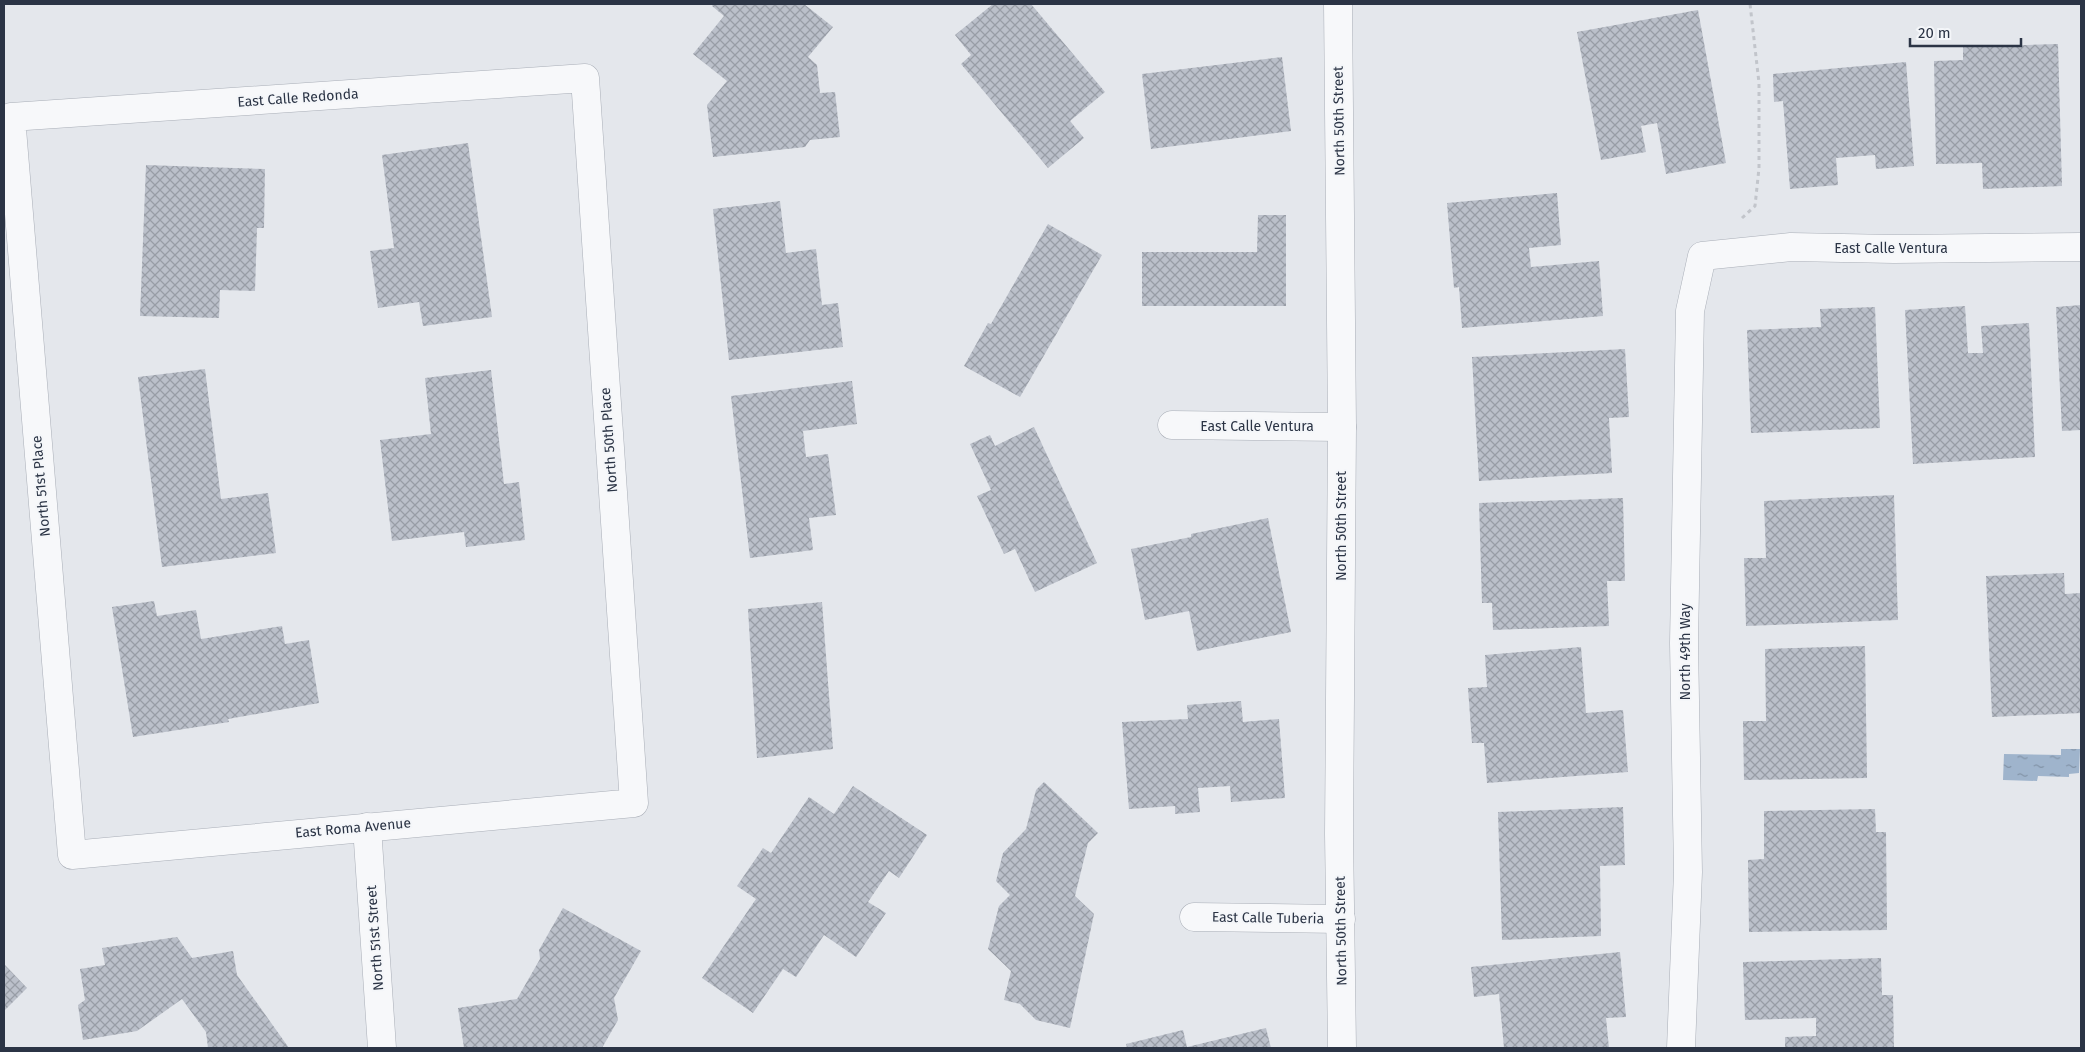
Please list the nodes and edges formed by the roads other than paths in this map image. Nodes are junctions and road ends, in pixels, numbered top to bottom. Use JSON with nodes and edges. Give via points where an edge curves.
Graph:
{"nodes":[{"id":1,"x":1338,"y":4,"type":"edge"},
{"id":2,"x":585,"y":78,"type":"joint"},
{"id":3,"x":11,"y":117,"type":"joint"},
{"id":4,"x":2081,"y":247,"type":"edge"},
{"id":5,"x":1702,"y":256,"type":"joint"},
{"id":6,"x":1172,"y":425,"type":"dead end"},
{"id":7,"x":1342,"y":427,"type":"junction"},
{"id":8,"x":634,"y":803,"type":"joint"},
{"id":9,"x":367,"y":827,"type":"junction"},
{"id":10,"x":72,"y":855,"type":"joint"},
{"id":11,"x":1194,"y":917,"type":"dead end"},
{"id":12,"x":1341,"y":920,"type":"junction"},
{"id":13,"x":382,"y":1048,"type":"edge"},
{"id":14,"x":1342,"y":1048,"type":"edge"},
{"id":15,"x":1681,"y":1048,"type":"edge"}],
"edges":[{"from":1,"to":7,"type":"street","name":"North 50th Street"},
{"from":2,"to":3,"type":"street","name":"East Calle Redonda"},
{"from":2,"to":8,"type":"street","name":"North 50th Place"},
{"from":3,"to":10,"type":"street","name":"North 51st Place"},
{"from":4,"to":5,"type":"street","name":"East Calle Ventura","via":[[1791,247]]},
{"from":5,"to":15,"type":"street","name":"North 49th Way","via":[[1690,311],[1684,643],[1688,872]]},
{"from":6,"to":7,"type":"street","name":"East Calle Ventura"},
{"from":7,"to":12,"type":"street","name":"North 50th Street"},
{"from":8,"to":9,"type":"street","name":"East Roma Avenue"},
{"from":9,"to":10,"type":"street","name":"East Roma Avenue"},
{"from":9,"to":13,"type":"street","name":"North 51st Street"},
{"from":11,"to":12,"type":"street","name":"East Calle Tuberia"},
{"from":12,"to":14,"type":"street","name":"North 50th Street"}]}
